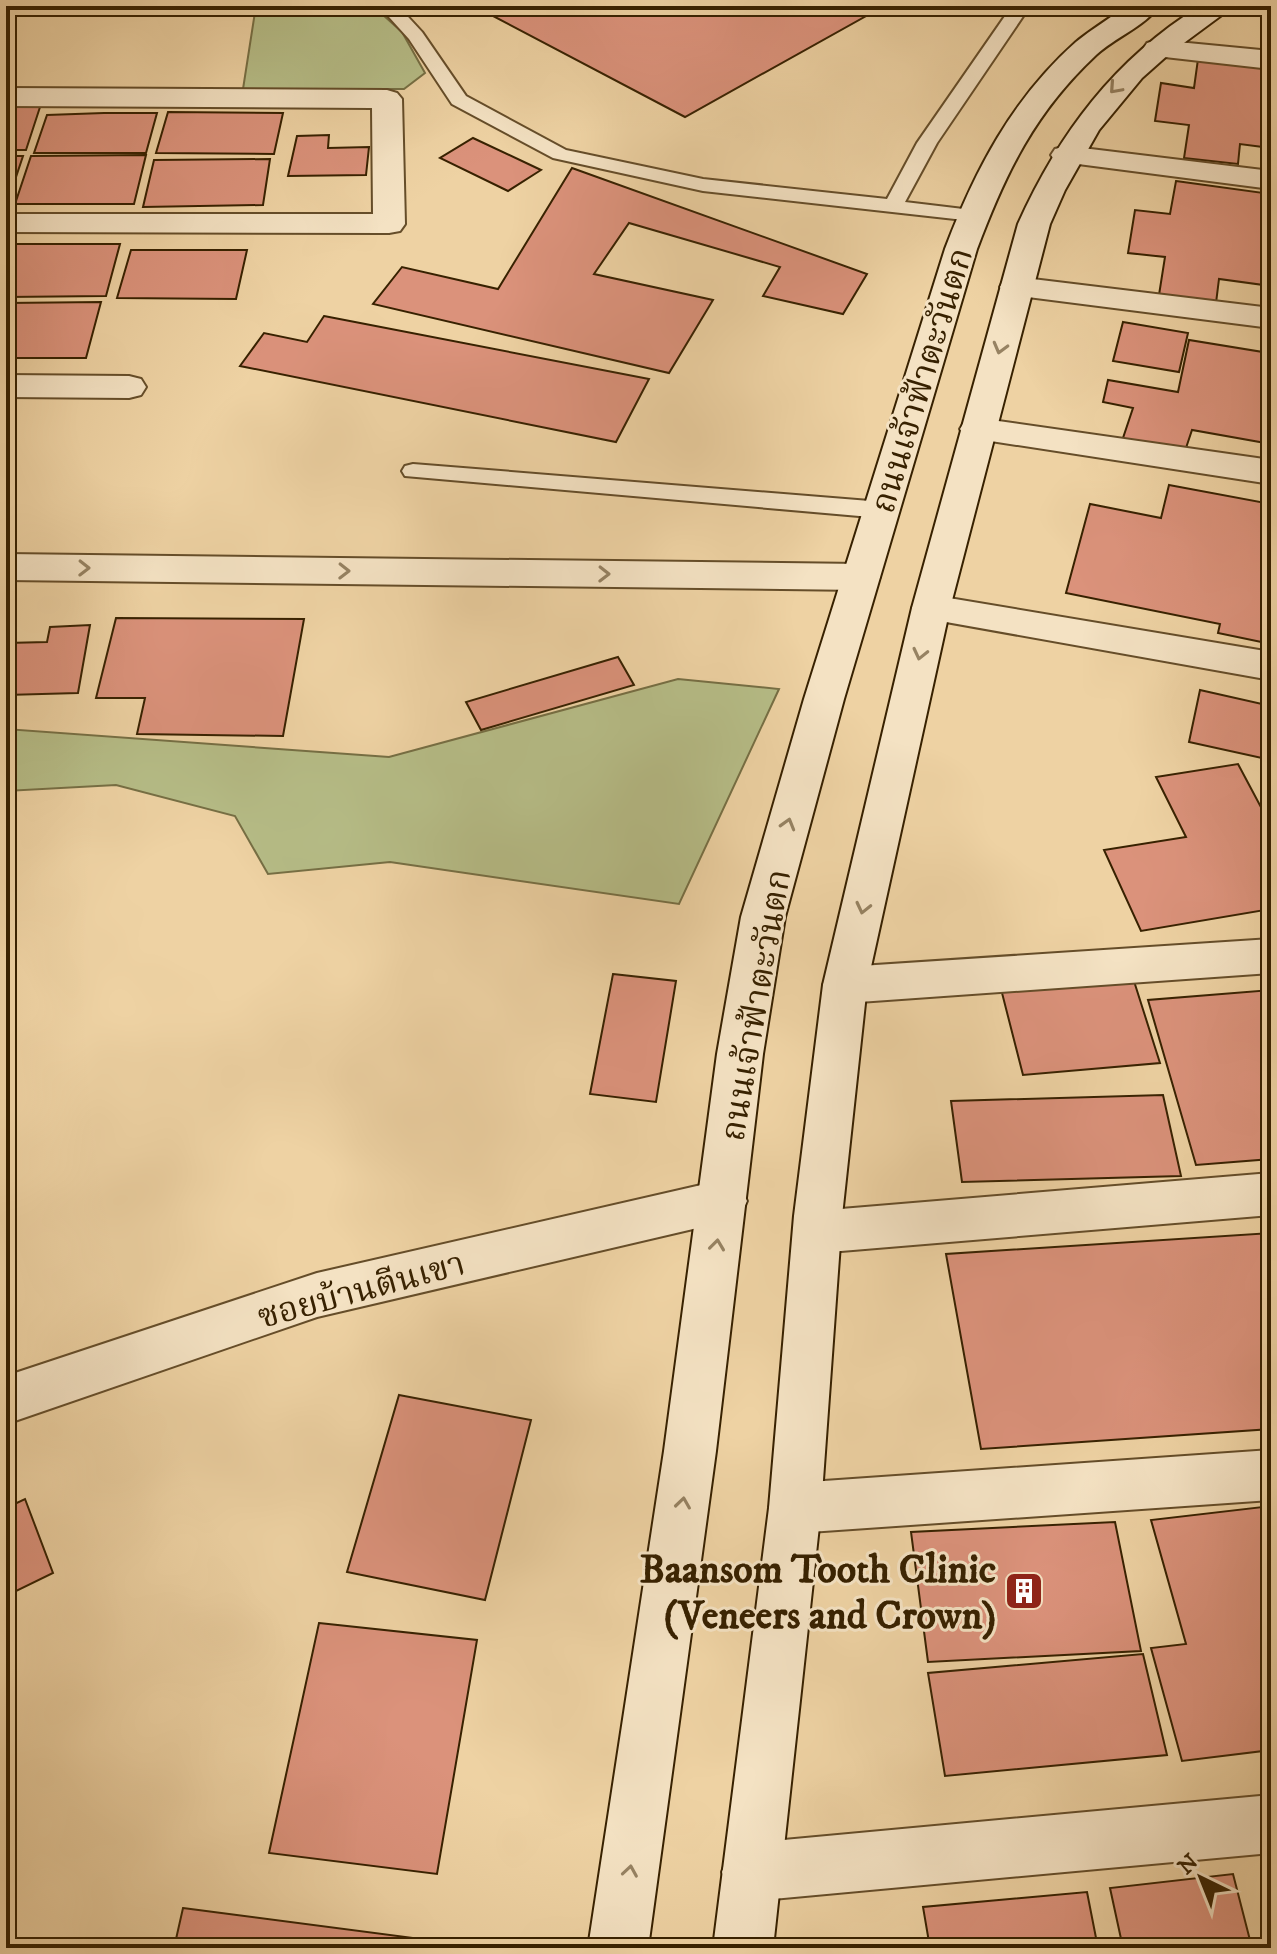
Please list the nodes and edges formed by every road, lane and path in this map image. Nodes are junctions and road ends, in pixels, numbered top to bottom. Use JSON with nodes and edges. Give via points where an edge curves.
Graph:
{"nodes":[{"id":1,"x":388,"y":6,"type":"edge"},
{"id":2,"x":1021,"y":6,"type":"edge"},
{"id":3,"x":1220,"y":6,"type":"edge"},
{"id":4,"x":1136,"y":8,"type":"edge"},
{"id":5,"x":1157,"y":49,"type":"junction"},
{"id":6,"x":1271,"y":60,"type":"edge"},
{"id":7,"x":6,"y":97,"type":"edge"},
{"id":8,"x":1066,"y":155,"type":"junction"},
{"id":9,"x":1271,"y":180,"type":"edge"},
{"id":10,"x":893,"y":206,"type":"junction"},
{"id":11,"x":973,"y":215,"type":"junction"},
{"id":12,"x":6,"y":223,"type":"edge"},
{"id":13,"x":1016,"y":287,"type":"junction"},
{"id":14,"x":1271,"y":318,"type":"edge"},
{"id":15,"x":6,"y":386,"type":"edge"},
{"id":16,"x":129,"y":387,"type":"dead end"},
{"id":17,"x":977,"y":429,"type":"junction"},
{"id":18,"x":413,"y":471,"type":"dead end"},
{"id":19,"x":1271,"y":472,"type":"edge"},
{"id":20,"x":882,"y":510,"type":"junction"},
{"id":21,"x":6,"y":567,"type":"edge"},
{"id":22,"x":6,"y":592,"type":"edge"},
{"id":23,"x":856,"y":592,"type":"junction"},
{"id":24,"x":931,"y":608,"type":"junction"},
{"id":25,"x":1271,"y":666,"type":"edge"},
{"id":26,"x":1271,"y":956,"type":"edge"},
{"id":27,"x":845,"y":985,"type":"junction"},
{"id":28,"x":1271,"y":1194,"type":"edge"},
{"id":29,"x":723,"y":1201,"type":"junction"},
{"id":30,"x":817,"y":1232,"type":"junction"},
{"id":31,"x":6,"y":1400,"type":"edge"},
{"id":32,"x":1271,"y":1475,"type":"edge"},
{"id":33,"x":795,"y":1508,"type":"junction"},
{"id":34,"x":1271,"y":1824,"type":"edge"},
{"id":35,"x":751,"y":1872,"type":"junction"},
{"id":36,"x":618,"y":1948,"type":"edge"},
{"id":37,"x":743,"y":1948,"type":"edge"}],
"edges":[{"from":1,"to":10,"type":"lane","via":[[416,36],[459,100],[560,154],[703,185]]},
{"from":2,"to":10,"type":"lane","via":[[927,143]]},
{"from":3,"to":5,"type":"street","name":"ถนนเจ้าฟ้าตะวันตก"},
{"from":4,"to":11,"type":"street","name":"ถนนเจ้าฟ้าตะวันตก","via":[[1090,44],[1026,112],[995,161]]},
{"from":5,"to":6,"type":"street"},
{"from":5,"to":8,"type":"street","name":"ถนนเจ้าฟ้าตะวันตก","one_way":true,"via":[[1101,103]]},
{"from":7,"to":12,"type":"street","via":[[387,99],[389,224]]},
{"from":8,"to":9,"type":"street"},
{"from":8,"to":13,"type":"street","name":"ถนนเจ้าฟ้าตะวันตก","via":[[1034,224]]},
{"from":10,"to":11,"type":"lane"},
{"from":11,"to":20,"type":"street","name":"ถนนเจ้าฟ้าตะวันตก"},
{"from":13,"to":14,"type":"street"},
{"from":13,"to":17,"type":"street","name":"ถนนเจ้าฟ้าตะวันตก","one_way":true},
{"from":15,"to":16,"type":"street"},
{"from":17,"to":19,"type":"street"},
{"from":17,"to":24,"type":"street","name":"ถนนเจ้าฟ้าตะวันตก"},
{"from":18,"to":20,"type":"lane"},
{"from":20,"to":23,"type":"street","name":"ถนนเจ้าฟ้าตะวันตก"},
{"from":21,"to":23,"type":"street","one_way":true},
{"from":22,"to":23,"type":"street"},
{"from":29,"to":23,"type":"street","name":"ถนนเจ้าฟ้าตะวันตก","one_way":true,"via":[[763,915]]},
{"from":24,"to":25,"type":"street"},
{"from":24,"to":27,"type":"street","name":"ถนนเจ้าฟ้าตะวันตก","one_way":true},
{"from":26,"to":27,"type":"street"},
{"from":27,"to":30,"type":"street","name":"ถนนเจ้าฟ้าตะวันตก"},
{"from":28,"to":30,"type":"street"},
{"from":29,"to":31,"type":"street","name":"ซอยบ้านตีนเขา","via":[[317,1295]]},
{"from":36,"to":29,"type":"street","name":"ถนนเจ้าฟ้าตะวันตก","one_way":true},
{"from":30,"to":33,"type":"street","name":"ถนนเจ้าฟ้าตะวันตก"},
{"from":32,"to":33,"type":"street"},
{"from":33,"to":35,"type":"street","name":"ถนนเจ้าฟ้าตะวันตก"},
{"from":34,"to":35,"type":"street"},
{"from":35,"to":37,"type":"street","name":"ถนนเจ้าฟ้าตะวันตก"}]}
